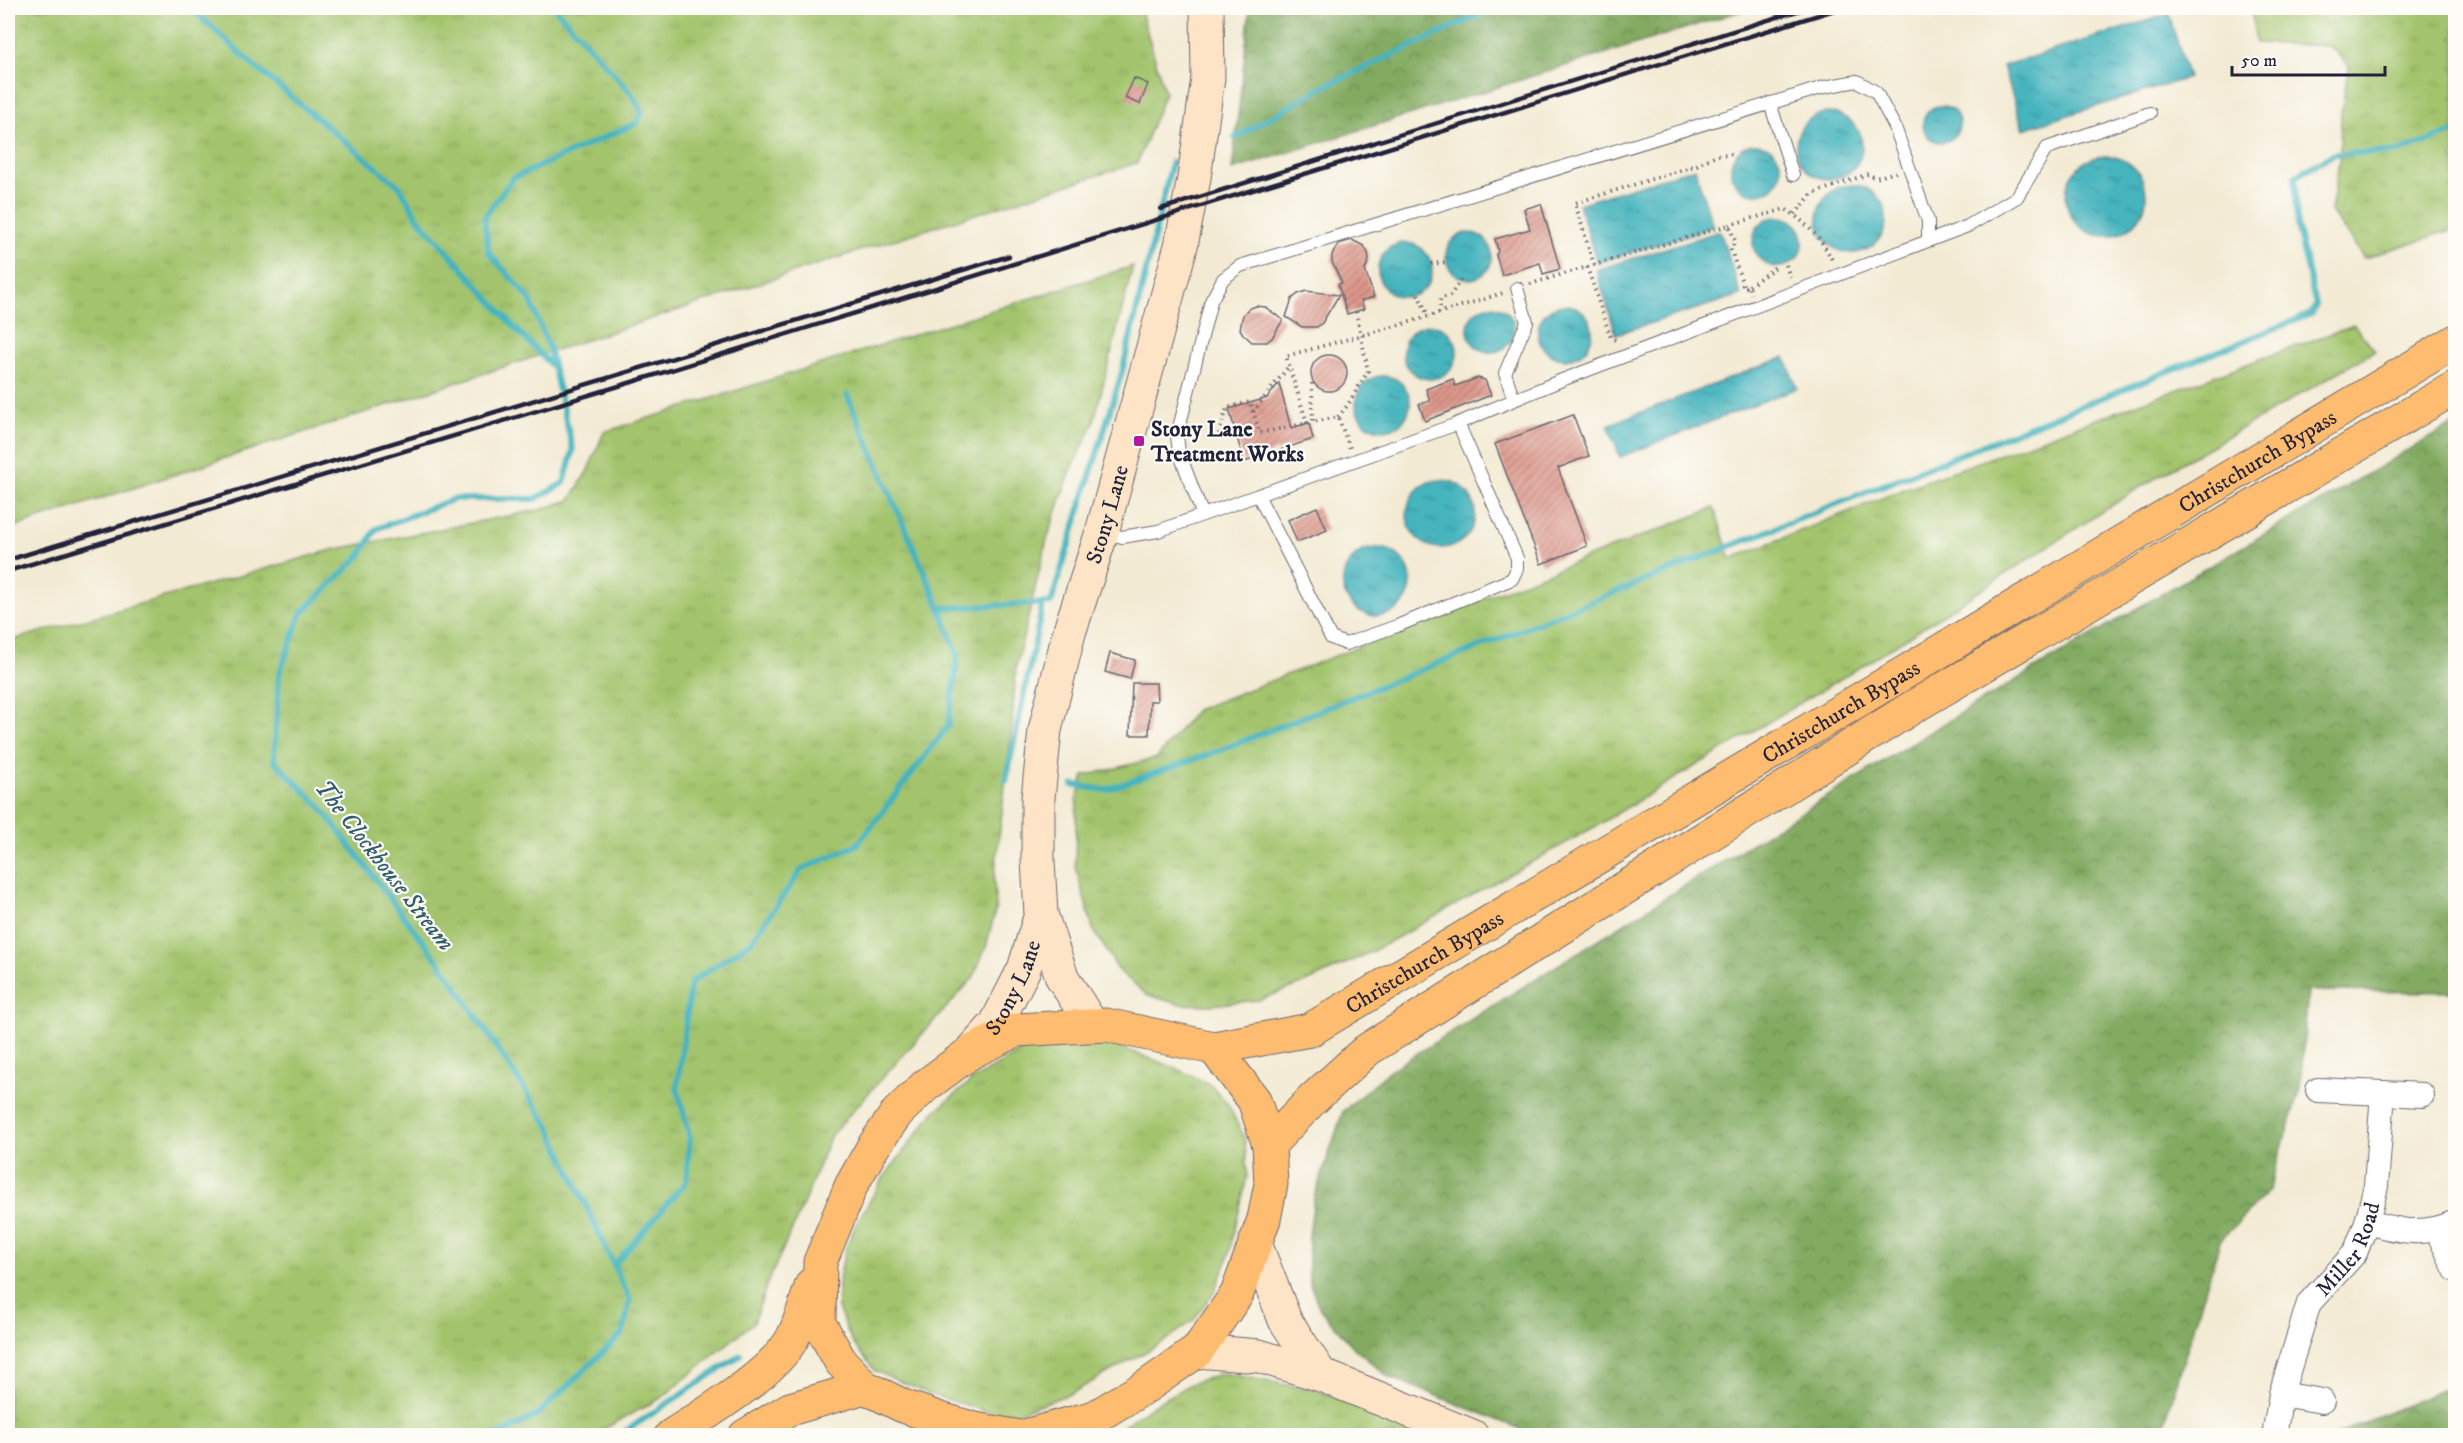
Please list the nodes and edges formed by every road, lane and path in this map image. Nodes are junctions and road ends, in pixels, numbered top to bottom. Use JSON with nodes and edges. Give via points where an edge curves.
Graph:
{"nodes":[{"id":1,"x":1207,"y":8,"type":"edge"},
{"id":2,"x":1770,"y":103,"type":"junction"},
{"id":3,"x":2150,"y":113,"type":"dead end"},
{"id":4,"x":1734,"y":154,"type":"dead end"},
{"id":5,"x":1908,"y":168,"type":"junction"},
{"id":6,"x":1793,"y":175,"type":"dead end"},
{"id":7,"x":1795,"y":214,"type":"junction"},
{"id":8,"x":1729,"y":225,"type":"dead end"},
{"id":9,"x":1928,"y":241,"type":"junction"},
{"id":10,"x":1447,"y":261,"type":"dead end"},
{"id":11,"x":1431,"y":264,"type":"dead end"},
{"id":12,"x":1594,"y":265,"type":"dead end"},
{"id":13,"x":1778,"y":266,"type":"dead end"},
{"id":14,"x":1587,"y":267,"type":"dead end"},
{"id":15,"x":1839,"y":275,"type":"junction"},
{"id":16,"x":1462,"y":278,"type":"dead end"},
{"id":17,"x":1749,"y":286,"type":"dead end"},
{"id":18,"x":1517,"y":288,"type":"dead end"},
{"id":19,"x":1418,"y":294,"type":"dead end"},
{"id":20,"x":1356,"y":311,"type":"dead end"},
{"id":21,"x":1439,"y":313,"type":"dead end"},
{"id":22,"x":1428,"y":316,"type":"dead end"},
{"id":23,"x":2456,"y":340,"type":"edge"},
{"id":24,"x":1621,"y":358,"type":"junction"},
{"id":25,"x":1289,"y":366,"type":"dead end"},
{"id":26,"x":1312,"y":382,"type":"dead end"},
{"id":27,"x":2456,"y":387,"type":"edge"},
{"id":28,"x":1514,"y":400,"type":"junction"},
{"id":29,"x":1253,"y":412,"type":"junction"},
{"id":30,"x":1338,"y":417,"type":"junction"},
{"id":31,"x":1313,"y":422,"type":"junction"},
{"id":32,"x":1458,"y":423,"type":"junction"},
{"id":33,"x":1219,"y":434,"type":"dead end"},
{"id":34,"x":1354,"y":460,"type":"junction"},
{"id":35,"x":1258,"y":495,"type":"junction"},
{"id":36,"x":1202,"y":513,"type":"junction"},
{"id":37,"x":1102,"y":532,"type":"junction"},
{"id":38,"x":1041,"y":914,"type":"junction"},
{"id":39,"x":1092,"y":1025,"type":"junction"},
{"id":40,"x":1214,"y":1048,"type":"junction"},
{"id":41,"x":971,"y":1052,"type":"junction"},
{"id":42,"x":2318,"y":1090,"type":"dead end"},
{"id":43,"x":2383,"y":1093,"type":"junction"},
{"id":44,"x":2422,"y":1095,"type":"dead end"},
{"id":45,"x":1269,"y":1145,"type":"junction"},
{"id":46,"x":2367,"y":1222,"type":"junction"},
{"id":47,"x":2446,"y":1226,"type":"edge"},
{"id":48,"x":1256,"y":1246,"type":"junction"},
{"id":49,"x":820,"y":1262,"type":"junction"},
{"id":50,"x":2456,"y":1270,"type":"edge"},
{"id":51,"x":1197,"y":1351,"type":"junction"},
{"id":52,"x":1321,"y":1375,"type":"junction"},
{"id":53,"x":865,"y":1387,"type":"junction"},
{"id":54,"x":2281,"y":1394,"type":"junction"},
{"id":55,"x":2322,"y":1401,"type":"dead end"},
{"id":56,"x":1040,"y":1434,"type":"edge"},
{"id":57,"x":671,"y":1436,"type":"edge"},
{"id":58,"x":746,"y":1436,"type":"edge"},
{"id":59,"x":1014,"y":1436,"type":"edge"},
{"id":60,"x":1472,"y":1436,"type":"edge"},
{"id":61,"x":2274,"y":1436,"type":"edge"}],
"edges":[{"from":1,"to":37,"type":"main road","name":"Stony Lane","via":[[1208,78],[1181,246]]},
{"from":2,"to":5,"type":"lane","via":[[1857,81],[1876,92],[1887,109]]},
{"from":2,"to":6,"type":"lane"},
{"from":2,"to":36,"type":"lane","via":[[1240,266],[1223,279],[1210,301],[1177,436],[1179,452]]},
{"from":3,"to":9,"type":"lane","via":[[2048,148],[2017,197],[1968,226]]},
{"from":4,"to":12,"type":"path","via":[[1716,155],[1697,165],[1575,202]]},
{"from":5,"to":7,"type":"path","via":[[1876,178],[1868,174],[1812,194]]},
{"from":5,"to":9,"type":"lane","via":[[1928,221]]},
{"from":7,"to":8,"type":"path","via":[[1785,209]]},
{"from":7,"to":15,"type":"path","via":[[1819,240]]},
{"from":9,"to":15,"type":"lane"},
{"from":10,"to":11,"type":"path"},
{"from":13,"to":17,"type":"path"},
{"from":14,"to":24,"type":"path"},
{"from":15,"to":24,"type":"lane"},
{"from":16,"to":21,"type":"path","via":[[1450,296],[1441,298]]},
{"from":18,"to":28,"type":"lane","via":[[1527,321],[1505,373]]},
{"from":19,"to":22,"type":"path"},
{"from":20,"to":30,"type":"path","via":[[1368,371]]},
{"from":23,"to":40,"type":"main road","name":"Christchurch Bypass","via":[[1310,1030]]},
{"from":24,"to":28,"type":"lane"},
{"from":25,"to":29,"type":"path"},
{"from":26,"to":31,"type":"path"},
{"from":27,"to":45,"type":"main road","name":"Christchurch Bypass","via":[[1913,707],[1367,1050]]},
{"from":28,"to":32,"type":"lane"},
{"from":29,"to":31,"type":"path","via":[[1260,433]]},
{"from":29,"to":33,"type":"path","via":[[1250,402],[1227,408]]},
{"from":30,"to":31,"type":"path"},
{"from":30,"to":34,"type":"path"},
{"from":32,"to":34,"type":"lane"},
{"from":32,"to":35,"type":"lane","via":[[1517,558],[1517,569],[1512,579],[1397,626],[1346,644],[1331,638]]},
{"from":34,"to":35,"type":"lane"},
{"from":35,"to":36,"type":"lane"},
{"from":36,"to":37,"type":"lane","via":[[1158,531],[1122,537]]},
{"from":37,"to":38,"type":"main road","name":"Stony Lane","via":[[1069,633],[1045,730],[1038,798]]},
{"from":38,"to":39,"type":"main road","name":"Stony Lane","via":[[1062,977]]},
{"from":38,"to":41,"type":"main road","name":"Stony Lane","via":[[1024,969],[1001,1015]]},
{"from":39,"to":40,"type":"main road"},
{"from":39,"to":41,"type":"main road","via":[[1017,1030]]},
{"from":40,"to":45,"type":"main road","via":[[1254,1100]]},
{"from":41,"to":49,"type":"main road","via":[[897,1113],[851,1186]]},
{"from":42,"to":43,"type":"street"},
{"from":43,"to":44,"type":"street"},
{"from":43,"to":46,"type":"street","name":"Miller Road","via":[[2376,1186]]},
{"from":45,"to":48,"type":"main road","via":[[1271,1184]]},
{"from":46,"to":47,"type":"street","via":[[2406,1232]]},
{"from":46,"to":54,"type":"street","name":"Miller Road","via":[[2355,1253],[2309,1303]]},
{"from":47,"to":50,"type":"street"},
{"from":48,"to":51,"type":"main road","via":[[1237,1294]]},
{"from":48,"to":52,"type":"main road","via":[[1285,1320]]},
{"from":49,"to":53,"type":"main road","via":[[819,1323],[841,1362]]},
{"from":49,"to":57,"type":"main road","via":[[792,1338],[768,1367]]},
{"from":51,"to":52,"type":"main road","via":[[1259,1356]]},
{"from":51,"to":56,"type":"main road","via":[[1095,1417]]},
{"from":52,"to":60,"type":"main road"},
{"from":53,"to":58,"type":"main road","via":[[790,1409]]},
{"from":53,"to":59,"type":"main road","via":[[941,1419]]},
{"from":54,"to":55,"type":"street"},
{"from":54,"to":61,"type":"street","name":"Miller Road"}]}
